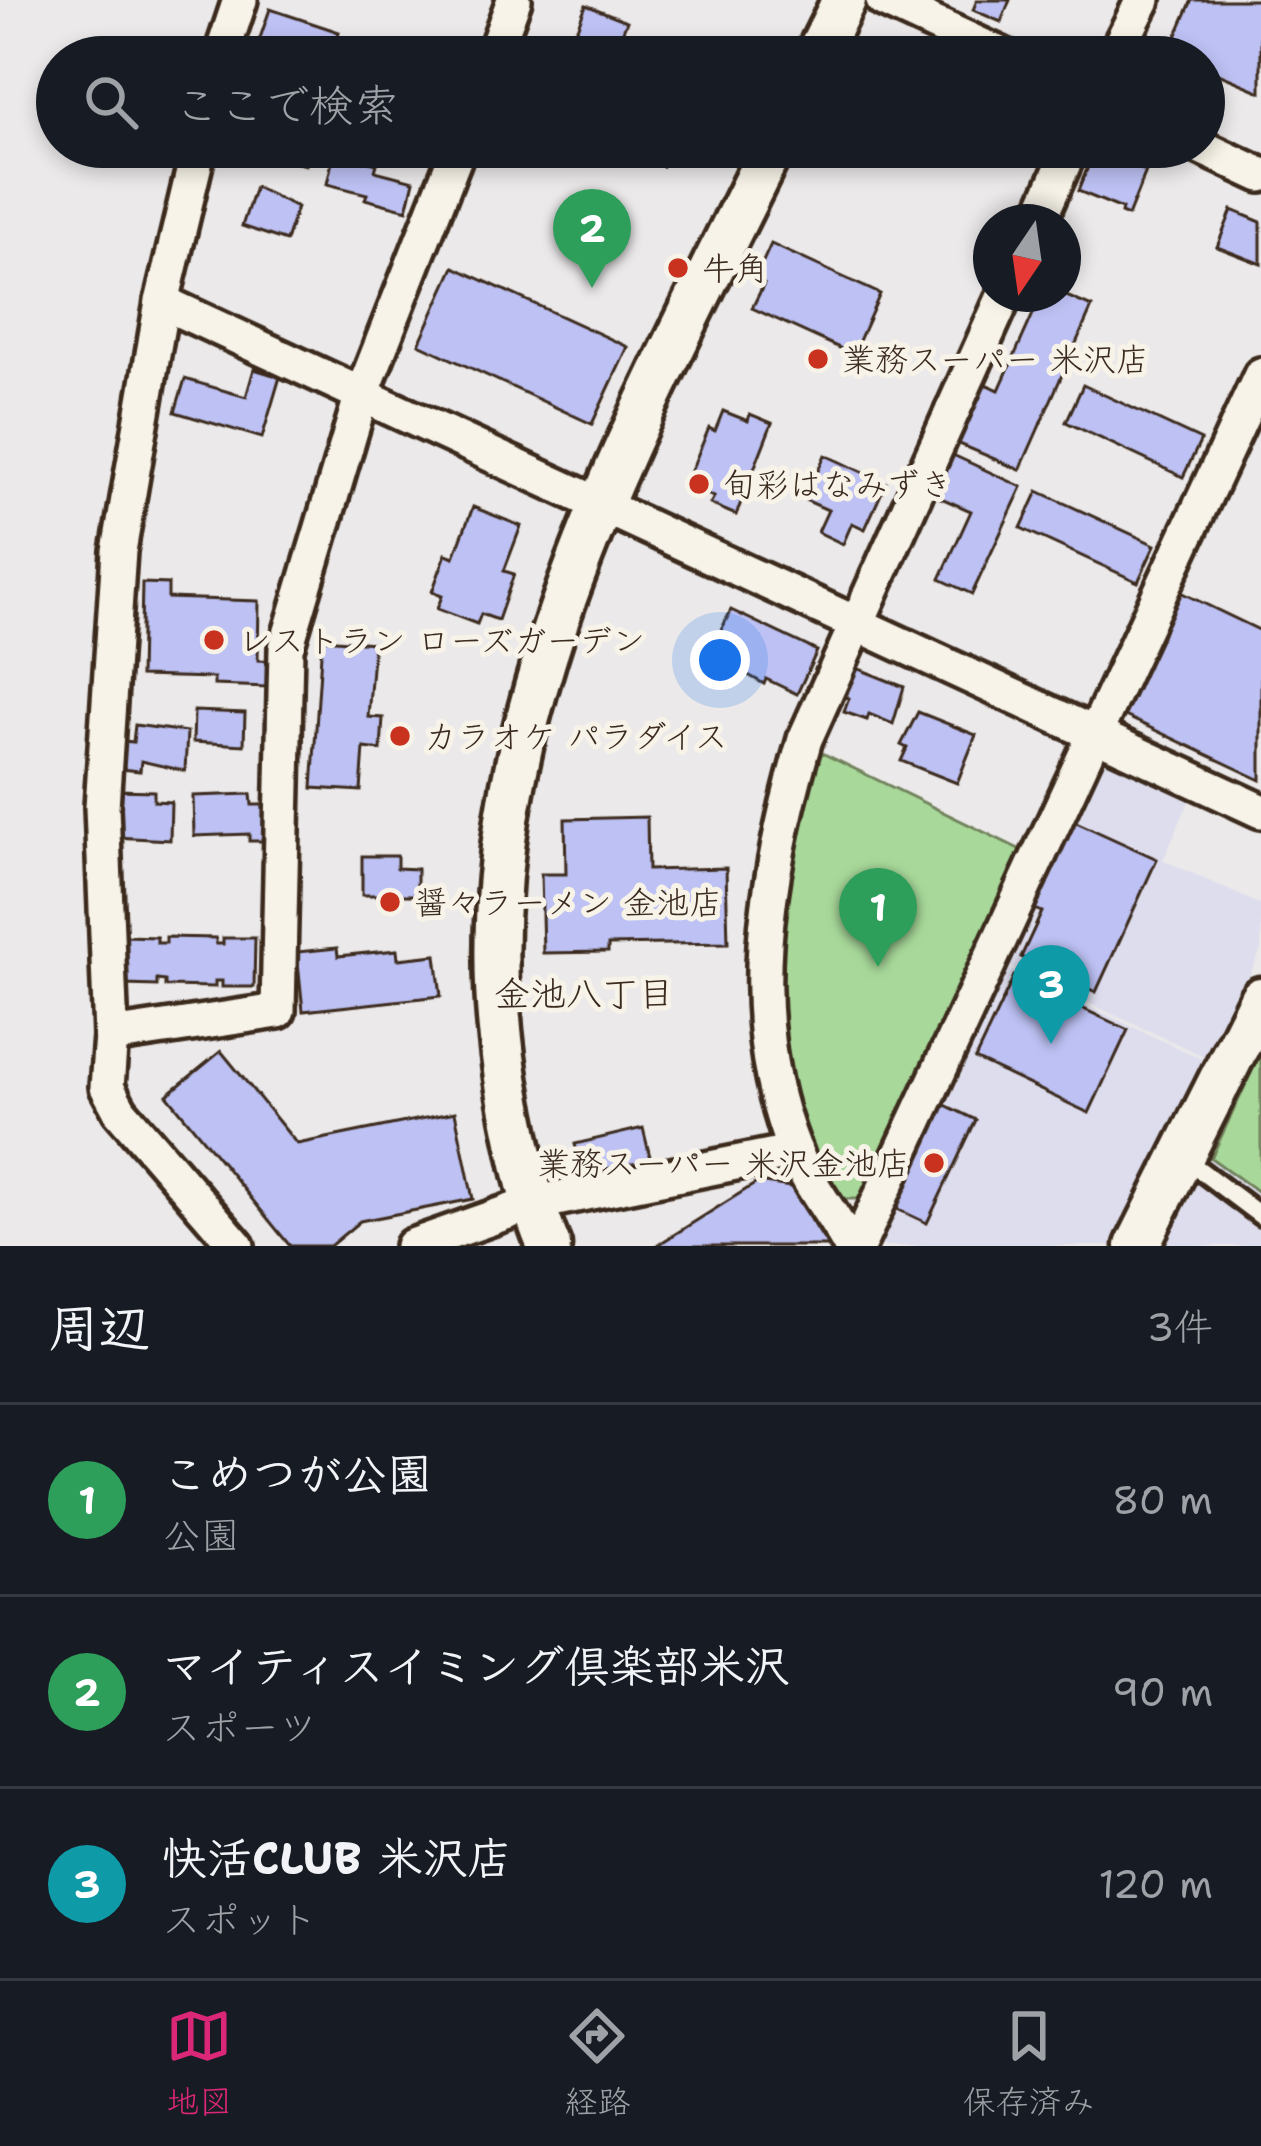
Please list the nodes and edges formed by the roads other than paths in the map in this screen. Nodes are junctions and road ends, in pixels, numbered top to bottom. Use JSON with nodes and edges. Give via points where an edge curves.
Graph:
{"nodes":[{"id":1,"x":240,"y":0,"type":"edge"},
{"id":2,"x":514,"y":0,"type":"edge"},
{"id":3,"x":844,"y":0,"type":"edge"},
{"id":4,"x":883,"y":0,"type":"edge"},
{"id":5,"x":1143,"y":0,"type":"edge"},
{"id":6,"x":228,"y":36,"type":"edge"},
{"id":7,"x":501,"y":36,"type":"edge"},
{"id":8,"x":826,"y":36,"type":"edge"},
{"id":9,"x":961,"y":36,"type":"edge"},
{"id":10,"x":1125,"y":36,"type":"edge"},
{"id":11,"x":1225,"y":158,"type":"edge"},
{"id":12,"x":194,"y":168,"type":"edge"},
{"id":13,"x":451,"y":168,"type":"edge"},
{"id":14,"x":762,"y":168,"type":"edge"},
{"id":15,"x":1062,"y":168,"type":"edge"},
{"id":16,"x":1261,"y":175,"type":"edge"},
{"id":17,"x":1046,"y":204,"type":"edge"},
{"id":18,"x":161,"y":302,"type":"junction"},
{"id":19,"x":997,"y":312,"type":"edge"},
{"id":20,"x":1261,"y":375,"type":"edge"},
{"id":21,"x":362,"y":394,"type":"junction"},
{"id":22,"x":598,"y":505,"type":"junction"},
{"id":23,"x":857,"y":624,"type":"junction"},
{"id":24,"x":1096,"y":735,"type":"junction"},
{"id":25,"x":1261,"y":811,"type":"edge"},
{"id":26,"x":1261,"y":999,"type":"edge"},
{"id":27,"x":111,"y":1036,"type":"junction"},
{"id":28,"x":795,"y":1151,"type":"junction"},
{"id":29,"x":1181,"y":1156,"type":"junction"},
{"id":30,"x":531,"y":1204,"type":"junction"},
{"id":31,"x":1261,"y":1216,"type":"edge"},
{"id":32,"x":237,"y":1246,"type":"edge"},
{"id":33,"x":412,"y":1246,"type":"edge"},
{"id":34,"x":549,"y":1246,"type":"edge"},
{"id":35,"x":854,"y":1246,"type":"edge"},
{"id":36,"x":1137,"y":1246,"type":"edge"}],
"edges":[{"from":1,"to":6,"type":"street"},
{"from":2,"to":7,"type":"street"},
{"from":3,"to":8,"type":"street"},
{"from":4,"to":9,"type":"street"},
{"from":5,"to":10,"type":"street"},
{"from":11,"to":16,"type":"street"},
{"from":12,"to":18,"type":"street"},
{"from":13,"to":21,"type":"street"},
{"from":14,"to":22,"type":"street"},
{"from":15,"to":17,"type":"street"},
{"from":18,"to":21,"type":"street"},
{"from":18,"to":27,"type":"street","via":[[119,551],[102,807]]},
{"from":19,"to":23,"type":"street"},
{"from":20,"to":24,"type":"street"},
{"from":21,"to":22,"type":"street"},
{"from":21,"to":27,"type":"street","via":[[286,648],[278,1011]]},
{"from":22,"to":23,"type":"street"},
{"from":22,"to":30,"type":"street","via":[[529,702],[511,789],[496,975],[499,1045]]},
{"from":23,"to":24,"type":"street"},
{"from":23,"to":28,"type":"street","via":[[806,739],[764,931],[772,1067]]},
{"from":24,"to":25,"type":"street"},
{"from":24,"to":35,"type":"street"},
{"from":26,"to":29,"type":"street"},
{"from":27,"to":32,"type":"street","via":[[107,1087],[120,1111]]},
{"from":28,"to":30,"type":"street"},
{"from":28,"to":35,"type":"street"},
{"from":29,"to":31,"type":"lane"},
{"from":29,"to":36,"type":"street"},
{"from":30,"to":33,"type":"street"},
{"from":30,"to":34,"type":"street"}]}
